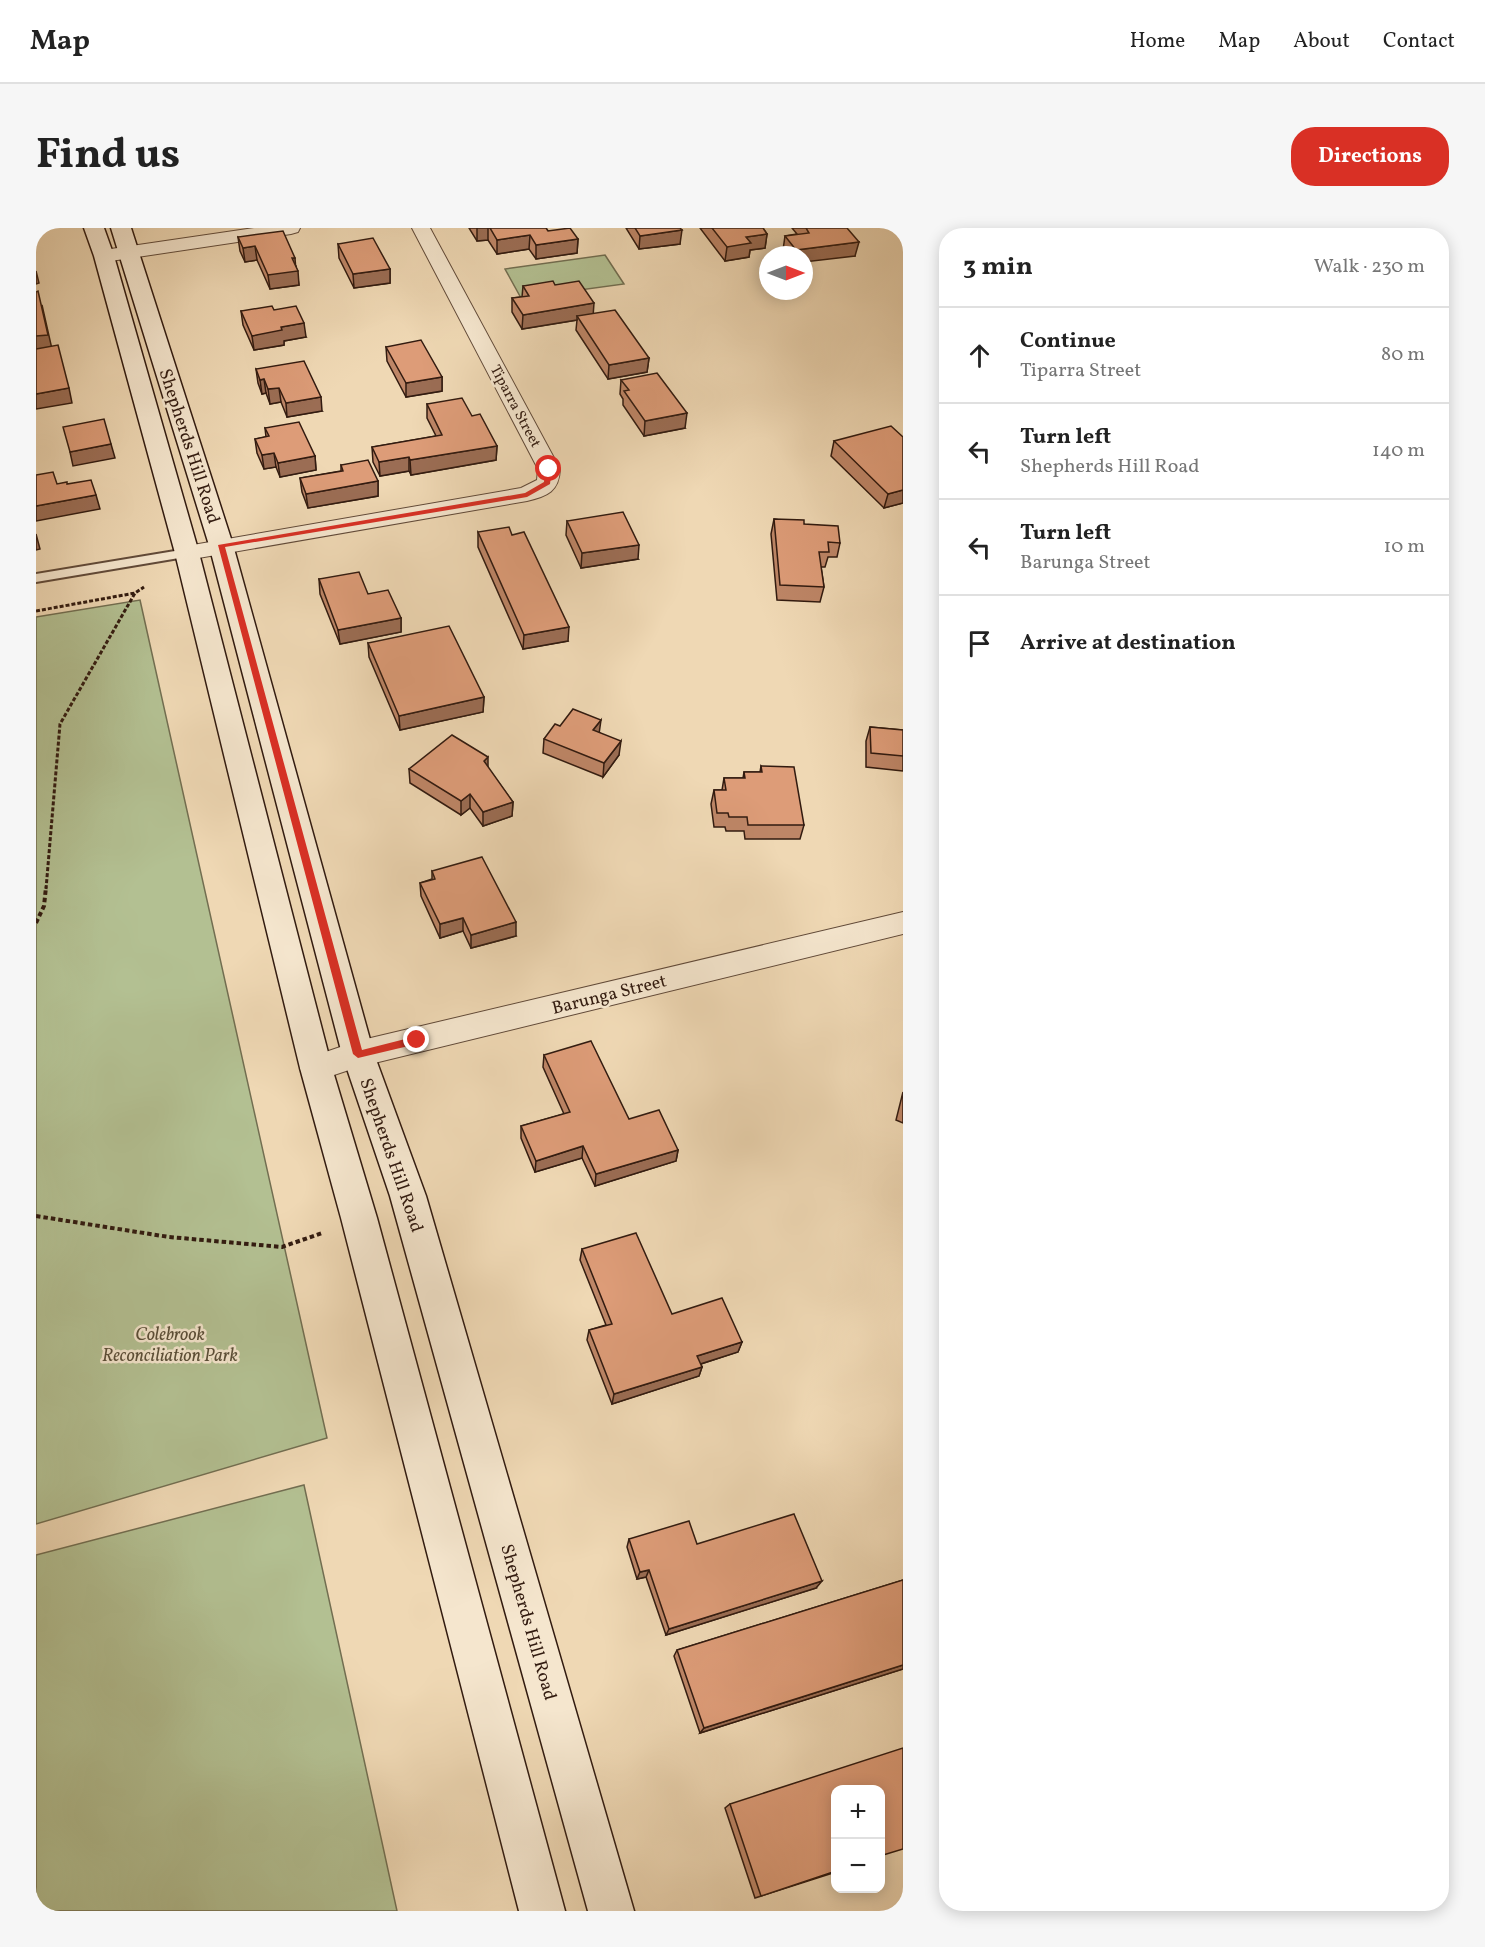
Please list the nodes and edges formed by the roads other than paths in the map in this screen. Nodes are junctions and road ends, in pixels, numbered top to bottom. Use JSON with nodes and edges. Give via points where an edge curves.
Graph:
{"nodes":[{"id":1,"x":291,"y":228,"type":"edge"},
{"id":2,"x":422,"y":228,"type":"edge"},
{"id":3,"x":112,"y":241,"type":"edge"},
{"id":4,"x":221,"y":545,"type":"junction"},
{"id":5,"x":187,"y":553,"type":"junction"},
{"id":6,"x":36,"y":578,"type":"edge"},
{"id":7,"x":903,"y":923,"type":"edge"},
{"id":8,"x":358,"y":1054,"type":"junction"},
{"id":9,"x":316,"y":1068,"type":"junction"},
{"id":10,"x":542,"y":1911,"type":"edge"},
{"id":11,"x":611,"y":1911,"type":"edge"}],
"edges":[{"from":1,"to":3,"type":"street"},
{"from":2,"to":4,"type":"street","name":"Tiparra Street","via":[[549,469],[548,483],[527,494]]},
{"from":3,"to":4,"type":"main road","name":"Shepherds Hill Road"},
{"from":3,"to":5,"type":"main road","name":"Shepherds Hill Road"},
{"from":4,"to":5,"type":"street","name":"Tiparra Street"},
{"from":4,"to":8,"type":"main road","name":"Shepherds Hill Road"},
{"from":5,"to":6,"type":"lane"},
{"from":5,"to":9,"type":"main road","name":"Shepherds Hill Road"},
{"from":7,"to":8,"type":"street","name":"Barunga Street"},
{"from":8,"to":9,"type":"street","name":"Barunga Street"},
{"from":8,"to":11,"type":"main road","name":"Shepherds Hill Road","via":[[408,1196]]},
{"from":9,"to":10,"type":"main road","name":"Shepherds Hill Road"}]}
